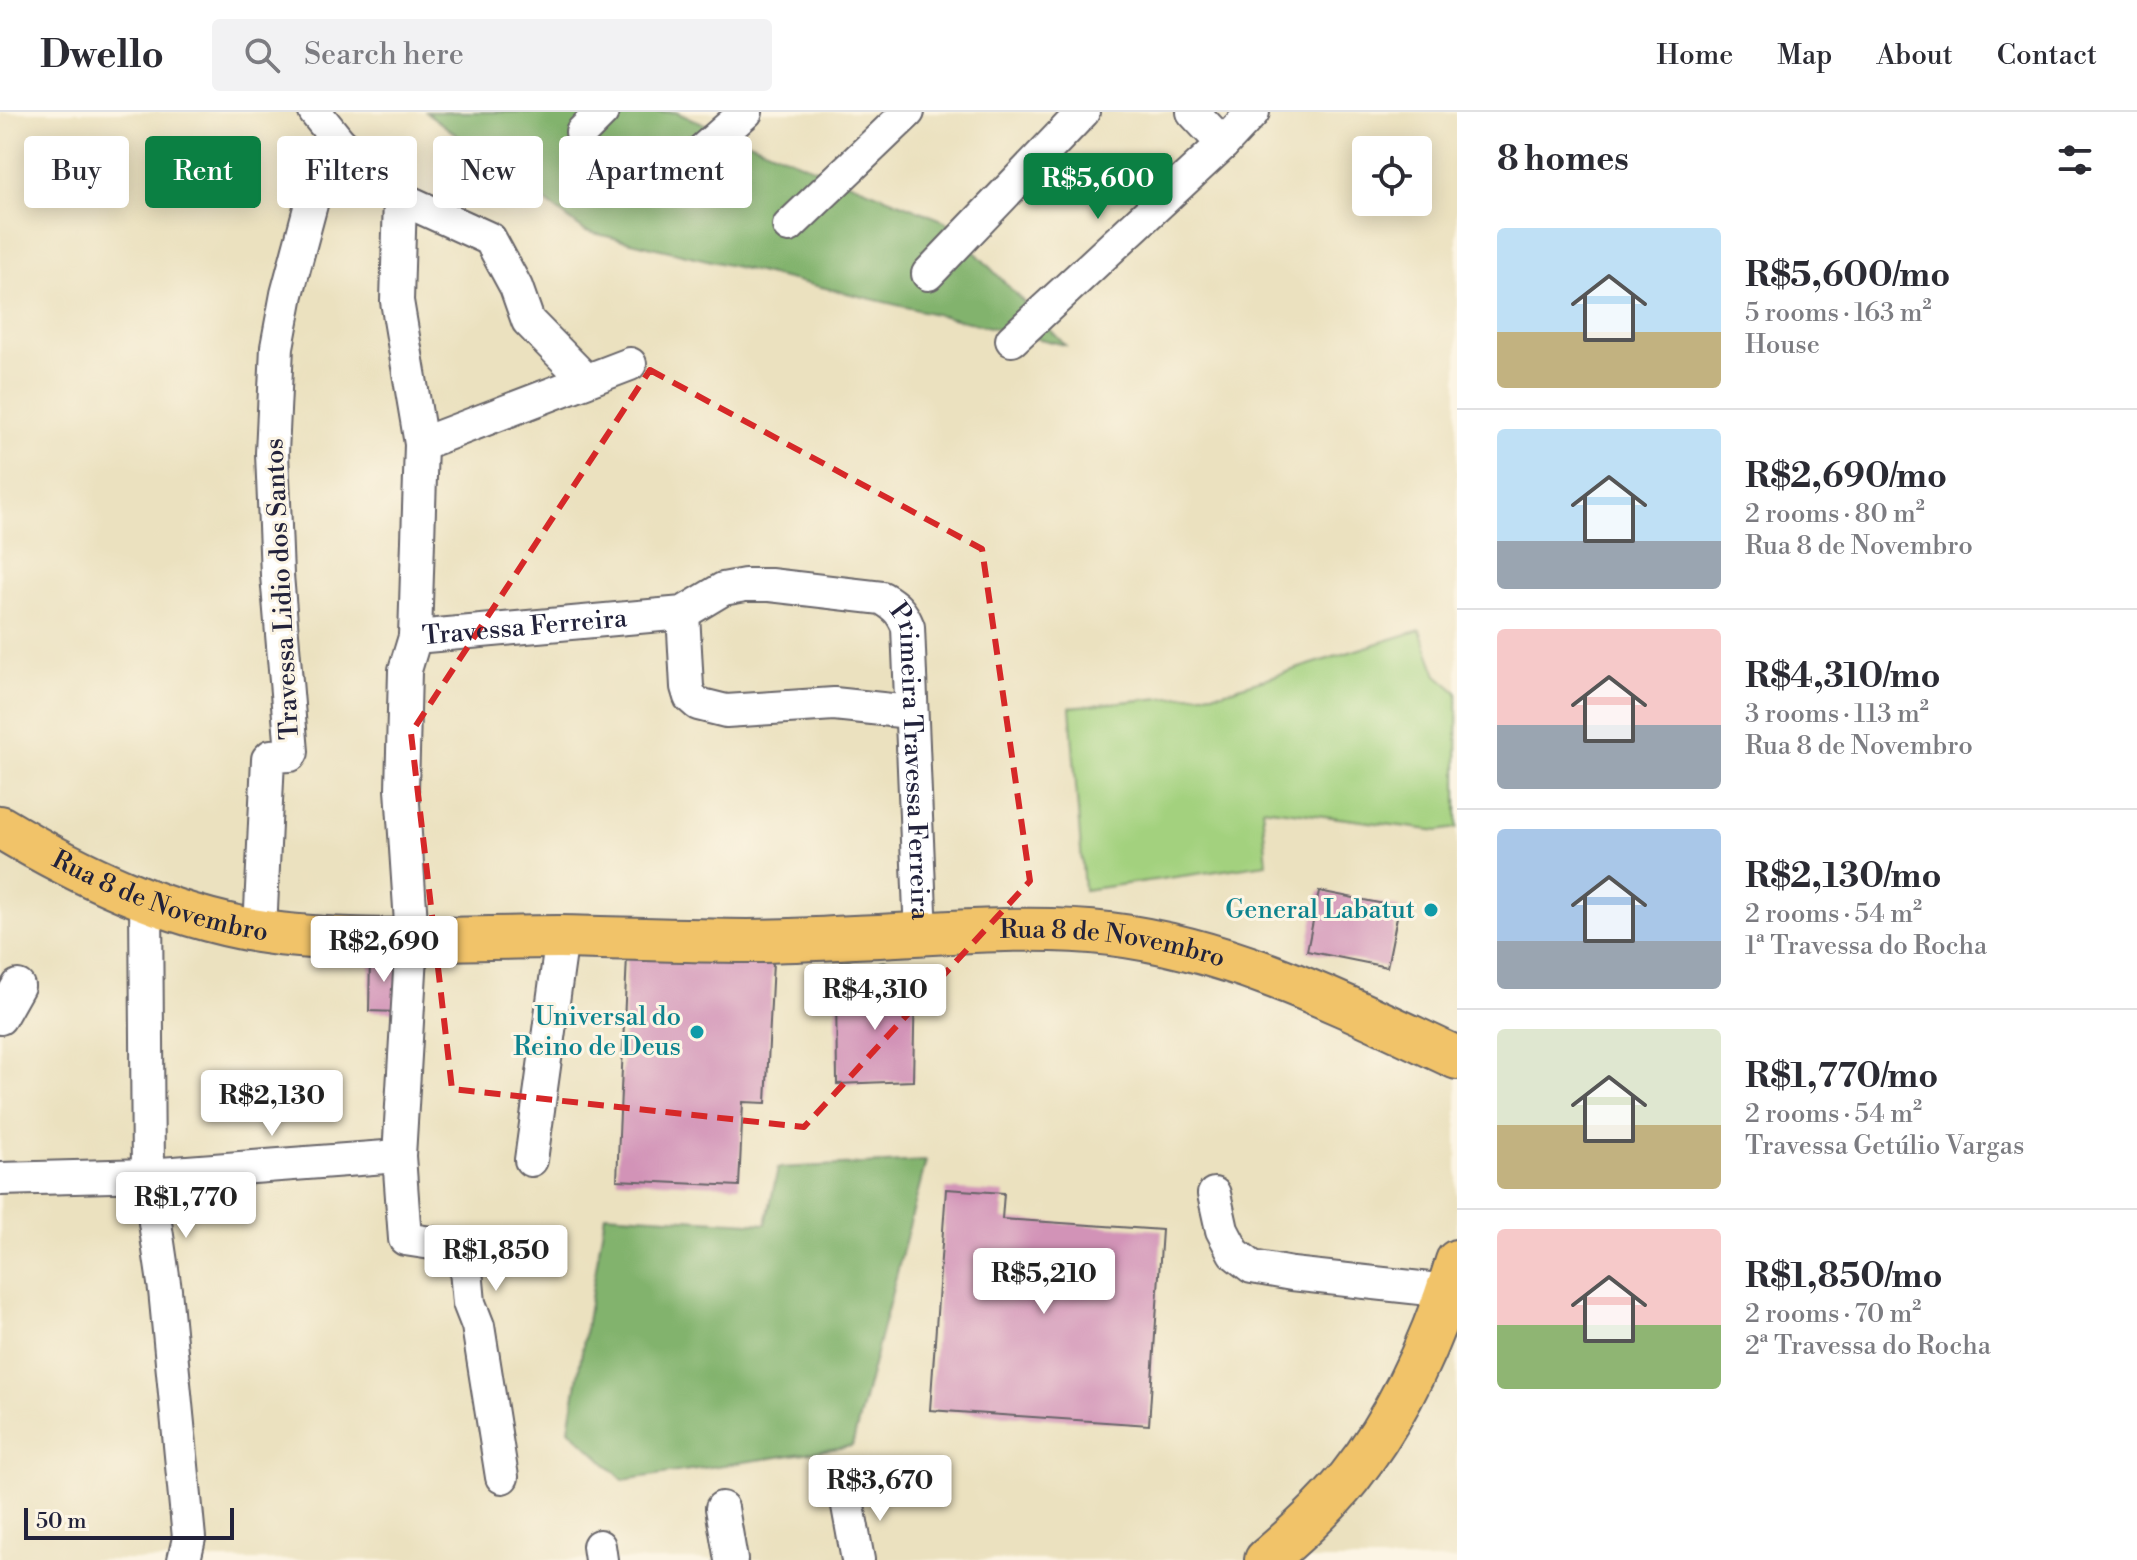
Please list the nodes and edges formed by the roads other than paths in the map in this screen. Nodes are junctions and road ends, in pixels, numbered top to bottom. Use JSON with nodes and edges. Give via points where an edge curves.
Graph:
{"nodes":[{"id":1,"x":315,"y":112,"type":"edge"},
{"id":2,"x":746,"y":112,"type":"edge"},
{"id":3,"x":908,"y":112,"type":"edge"},
{"id":4,"x":1083,"y":112,"type":"edge"},
{"id":5,"x":1193,"y":112,"type":"edge"},
{"id":6,"x":1253,"y":112,"type":"edge"},
{"id":7,"x":334,"y":136,"type":"edge"},
{"id":8,"x":719,"y":136,"type":"edge"},
{"id":9,"x":1223,"y":144,"type":"junction"},
{"id":10,"x":417,"y":206,"type":"edge"},
{"id":11,"x":310,"y":208,"type":"edge"},
{"id":12,"x":400,"y":208,"type":"edge"},
{"id":13,"x":789,"y":226,"type":"dead end"},
{"id":14,"x":928,"y":274,"type":"dead end"},
{"id":15,"x":1012,"y":340,"type":"dead end"},
{"id":16,"x":630,"y":364,"type":"dead end"},
{"id":17,"x":586,"y":380,"type":"junction"},
{"id":18,"x":421,"y":444,"type":"junction"},
{"id":19,"x":882,"y":598,"type":"joint"},
{"id":20,"x":683,"y":613,"type":"junction"},
{"id":21,"x":415,"y":637,"type":"junction"},
{"id":22,"x":910,"y":712,"type":"junction"},
{"id":23,"x":0,"y":827,"type":"edge"},
{"id":24,"x":146,"y":901,"type":"junction"},
{"id":25,"x":260,"y":931,"type":"junction"},
{"id":26,"x":921,"y":935,"type":"junction"},
{"id":27,"x":562,"y":937,"type":"junction"},
{"id":28,"x":412,"y":938,"type":"junction"},
{"id":29,"x":18,"y":986,"type":"dead end"},
{"id":30,"x":0,"y":1018,"type":"edge"},
{"id":31,"x":1457,"y":1058,"type":"edge"},
{"id":32,"x":399,"y":1156,"type":"junction"},
{"id":33,"x":531,"y":1160,"type":"dead end"},
{"id":34,"x":148,"y":1175,"type":"junction"},
{"id":35,"x":0,"y":1179,"type":"edge"},
{"id":36,"x":1214,"y":1194,"type":"dead end"},
{"id":37,"x":1452,"y":1276,"type":"edge"},
{"id":38,"x":502,"y":1477,"type":"dead end"},
{"id":39,"x":846,"y":1495,"type":"dead end"},
{"id":40,"x":722,"y":1508,"type":"dead end"},
{"id":41,"x":184,"y":1560,"type":"edge"},
{"id":42,"x":731,"y":1560,"type":"edge"},
{"id":43,"x":858,"y":1560,"type":"edge"},
{"id":44,"x":1266,"y":1560,"type":"edge"}],
"edges":[{"from":1,"to":7,"type":"street"},
{"from":2,"to":8,"type":"street"},
{"from":3,"to":13,"type":"street"},
{"from":4,"to":14,"type":"street"},
{"from":5,"to":9,"type":"street"},
{"from":6,"to":9,"type":"street"},
{"from":9,"to":15,"type":"street"},
{"from":10,"to":17,"type":"street","via":[[490,239],[528,321]]},
{"from":11,"to":25,"type":"street","name":"Travessa Lidio dos Santos","via":[[277,347],[272,453],[292,752],[268,759]]},
{"from":12,"to":18,"type":"street","via":[[397,301]]},
{"from":16,"to":17,"type":"street"},
{"from":17,"to":18,"type":"street"},
{"from":18,"to":21,"type":"street"},
{"from":19,"to":20,"type":"street","name":"Travessa Ferreira","via":[[745,585],[723,589]]},
{"from":19,"to":22,"type":"street","name":"Primeira Travessa Ferreira","via":[[902,612],[908,627]]},
{"from":20,"to":21,"type":"street","name":"Travessa Ferreira"},
{"from":20,"to":22,"type":"street","via":[[687,687],[698,704],[726,711],[834,704]]},
{"from":21,"to":28,"type":"street","name":"Travessa Ferreira","via":[[405,670],[402,789]]},
{"from":22,"to":26,"type":"street","name":"Primeira Travessa Ferreira"},
{"from":23,"to":24,"type":"main road","name":"Rua 8 de Novembro","via":[[79,872]]},
{"from":24,"to":25,"type":"main road","name":"Rua 8 de Novembro"},
{"from":24,"to":34,"type":"street"},
{"from":25,"to":28,"type":"main road","name":"Rua 8 de Novembro"},
{"from":26,"to":27,"type":"main road","name":"Rua 8 de Novembro","via":[[752,941]]},
{"from":26,"to":31,"type":"main road","name":"Rua 8 de Novembro","via":[[1058,930],[1165,943],[1272,975]]},
{"from":27,"to":28,"type":"main road","name":"Rua 8 de Novembro"},
{"from":27,"to":33,"type":"street"},
{"from":28,"to":32,"type":"street","name":"Travessa Ferreira"},
{"from":29,"to":30,"type":"street"},
{"from":32,"to":34,"type":"street"},
{"from":32,"to":38,"type":"street","name":"Travessa Ferreira","via":[[405,1239],[464,1248],[469,1303],[478,1326]]},
{"from":34,"to":35,"type":"street"},
{"from":34,"to":41,"type":"street","via":[[189,1538]]},
{"from":36,"to":37,"type":"street","via":[[1222,1230],[1234,1253],[1252,1267],[1292,1274]]},
{"from":37,"to":44,"type":"main road","via":[[1425,1351],[1380,1433],[1349,1478]]},
{"from":39,"to":43,"type":"street"},
{"from":40,"to":42,"type":"street"}]}
